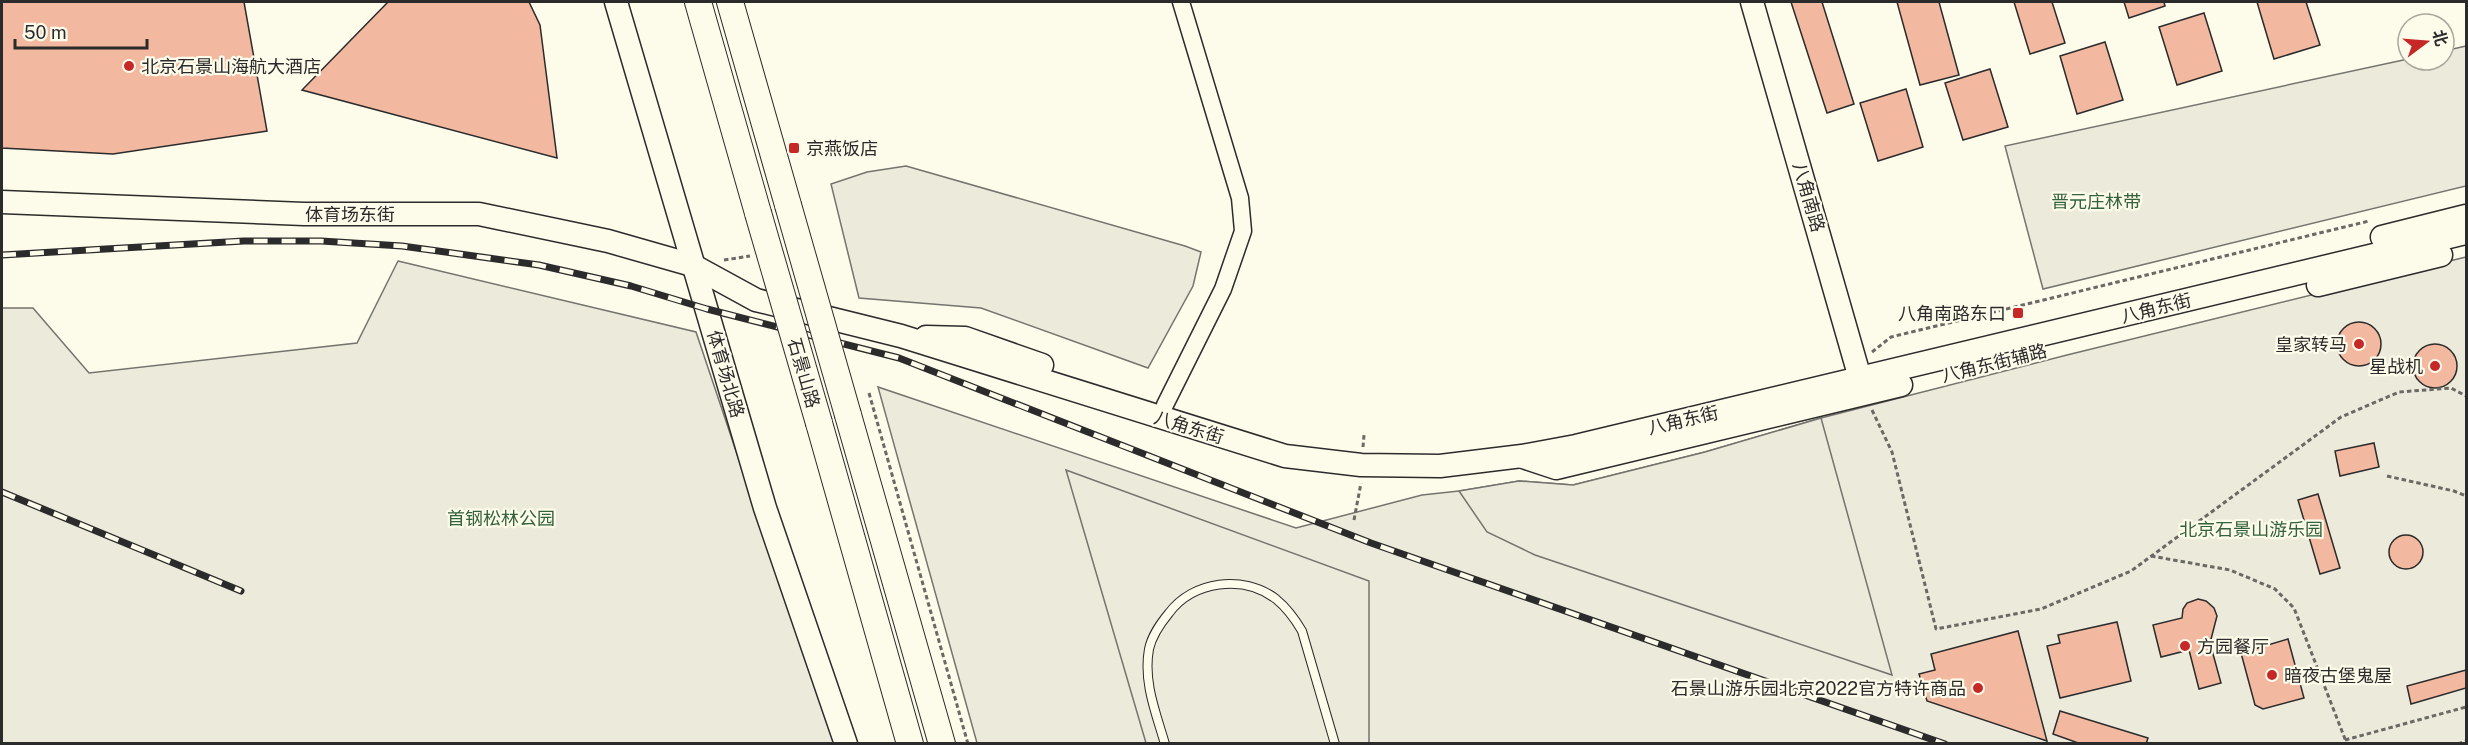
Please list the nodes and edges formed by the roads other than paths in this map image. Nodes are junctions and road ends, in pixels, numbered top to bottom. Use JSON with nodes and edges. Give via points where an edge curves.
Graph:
{"nodes":[{"id":1,"x":616,"y":2,"type":"edge"},
{"id":2,"x":698,"y":2,"type":"edge"},
{"id":3,"x":730,"y":2,"type":"edge"},
{"id":4,"x":1181,"y":2,"type":"edge"},
{"id":5,"x":1752,"y":2,"type":"edge"},
{"id":6,"x":2,"y":202,"type":"edge"},
{"id":7,"x":2466,"y":216,"type":"edge"},
{"id":8,"x":2466,"y":233,"type":"edge"},
{"id":9,"x":2466,"y":249,"type":"edge"},
{"id":10,"x":692,"y":266,"type":"junction"},
{"id":11,"x":901,"y":336,"type":"junction"},
{"id":12,"x":1860,"y":379,"type":"junction"},
{"id":13,"x":1165,"y":405,"type":"junction"},
{"id":14,"x":846,"y":744,"type":"edge"},
{"id":15,"x":910,"y":744,"type":"edge"},
{"id":16,"x":942,"y":744,"type":"edge"},
{"id":17,"x":1166,"y":744,"type":"edge"},
{"id":18,"x":1335,"y":744,"type":"edge"}],
"edges":[{"from":1,"to":10,"type":"street","name":"体育场北路"},
{"from":2,"to":15,"type":"main road","name":"石景山路","bridge":true},
{"from":3,"to":16,"type":"main road","name":"石景山路","bridge":true},
{"from":4,"to":13,"type":"street","via":[[1240,198],[1243,231],[1223,290]]},
{"from":5,"to":12,"type":"street","name":"八角南路"},
{"from":6,"to":10,"type":"street","name":"体育场东街","via":[[304,214],[479,214],[608,241]]},
{"from":7,"to":12,"type":"street","name":"八角东街"},
{"from":8,"to":12,"type":"street","name":"八角东街"},
{"from":9,"to":12,"type":"street","name":"八角东街辅路"},
{"from":10,"to":11,"type":"street","name":"八角东街","via":[[756,300]]},
{"from":10,"to":14,"type":"street","name":"体育场北路","via":[[765,508]]},
{"from":11,"to":12,"type":"street","name":"八角东街","via":[[1284,456],[1361,465],[1440,466],[1522,456]]},
{"from":11,"to":13,"type":"street","name":"八角东街","via":[[965,338]]},
{"from":12,"to":13,"type":"street","name":"八角东街","via":[[1466,451],[1362,452],[1280,440]]},
{"from":17,"to":18,"type":"lane","via":[[1149,688],[1150,646],[1158,627],[1178,601],[1199,589],[1227,584],[1252,586],[1292,615],[1302,631]]}]}
